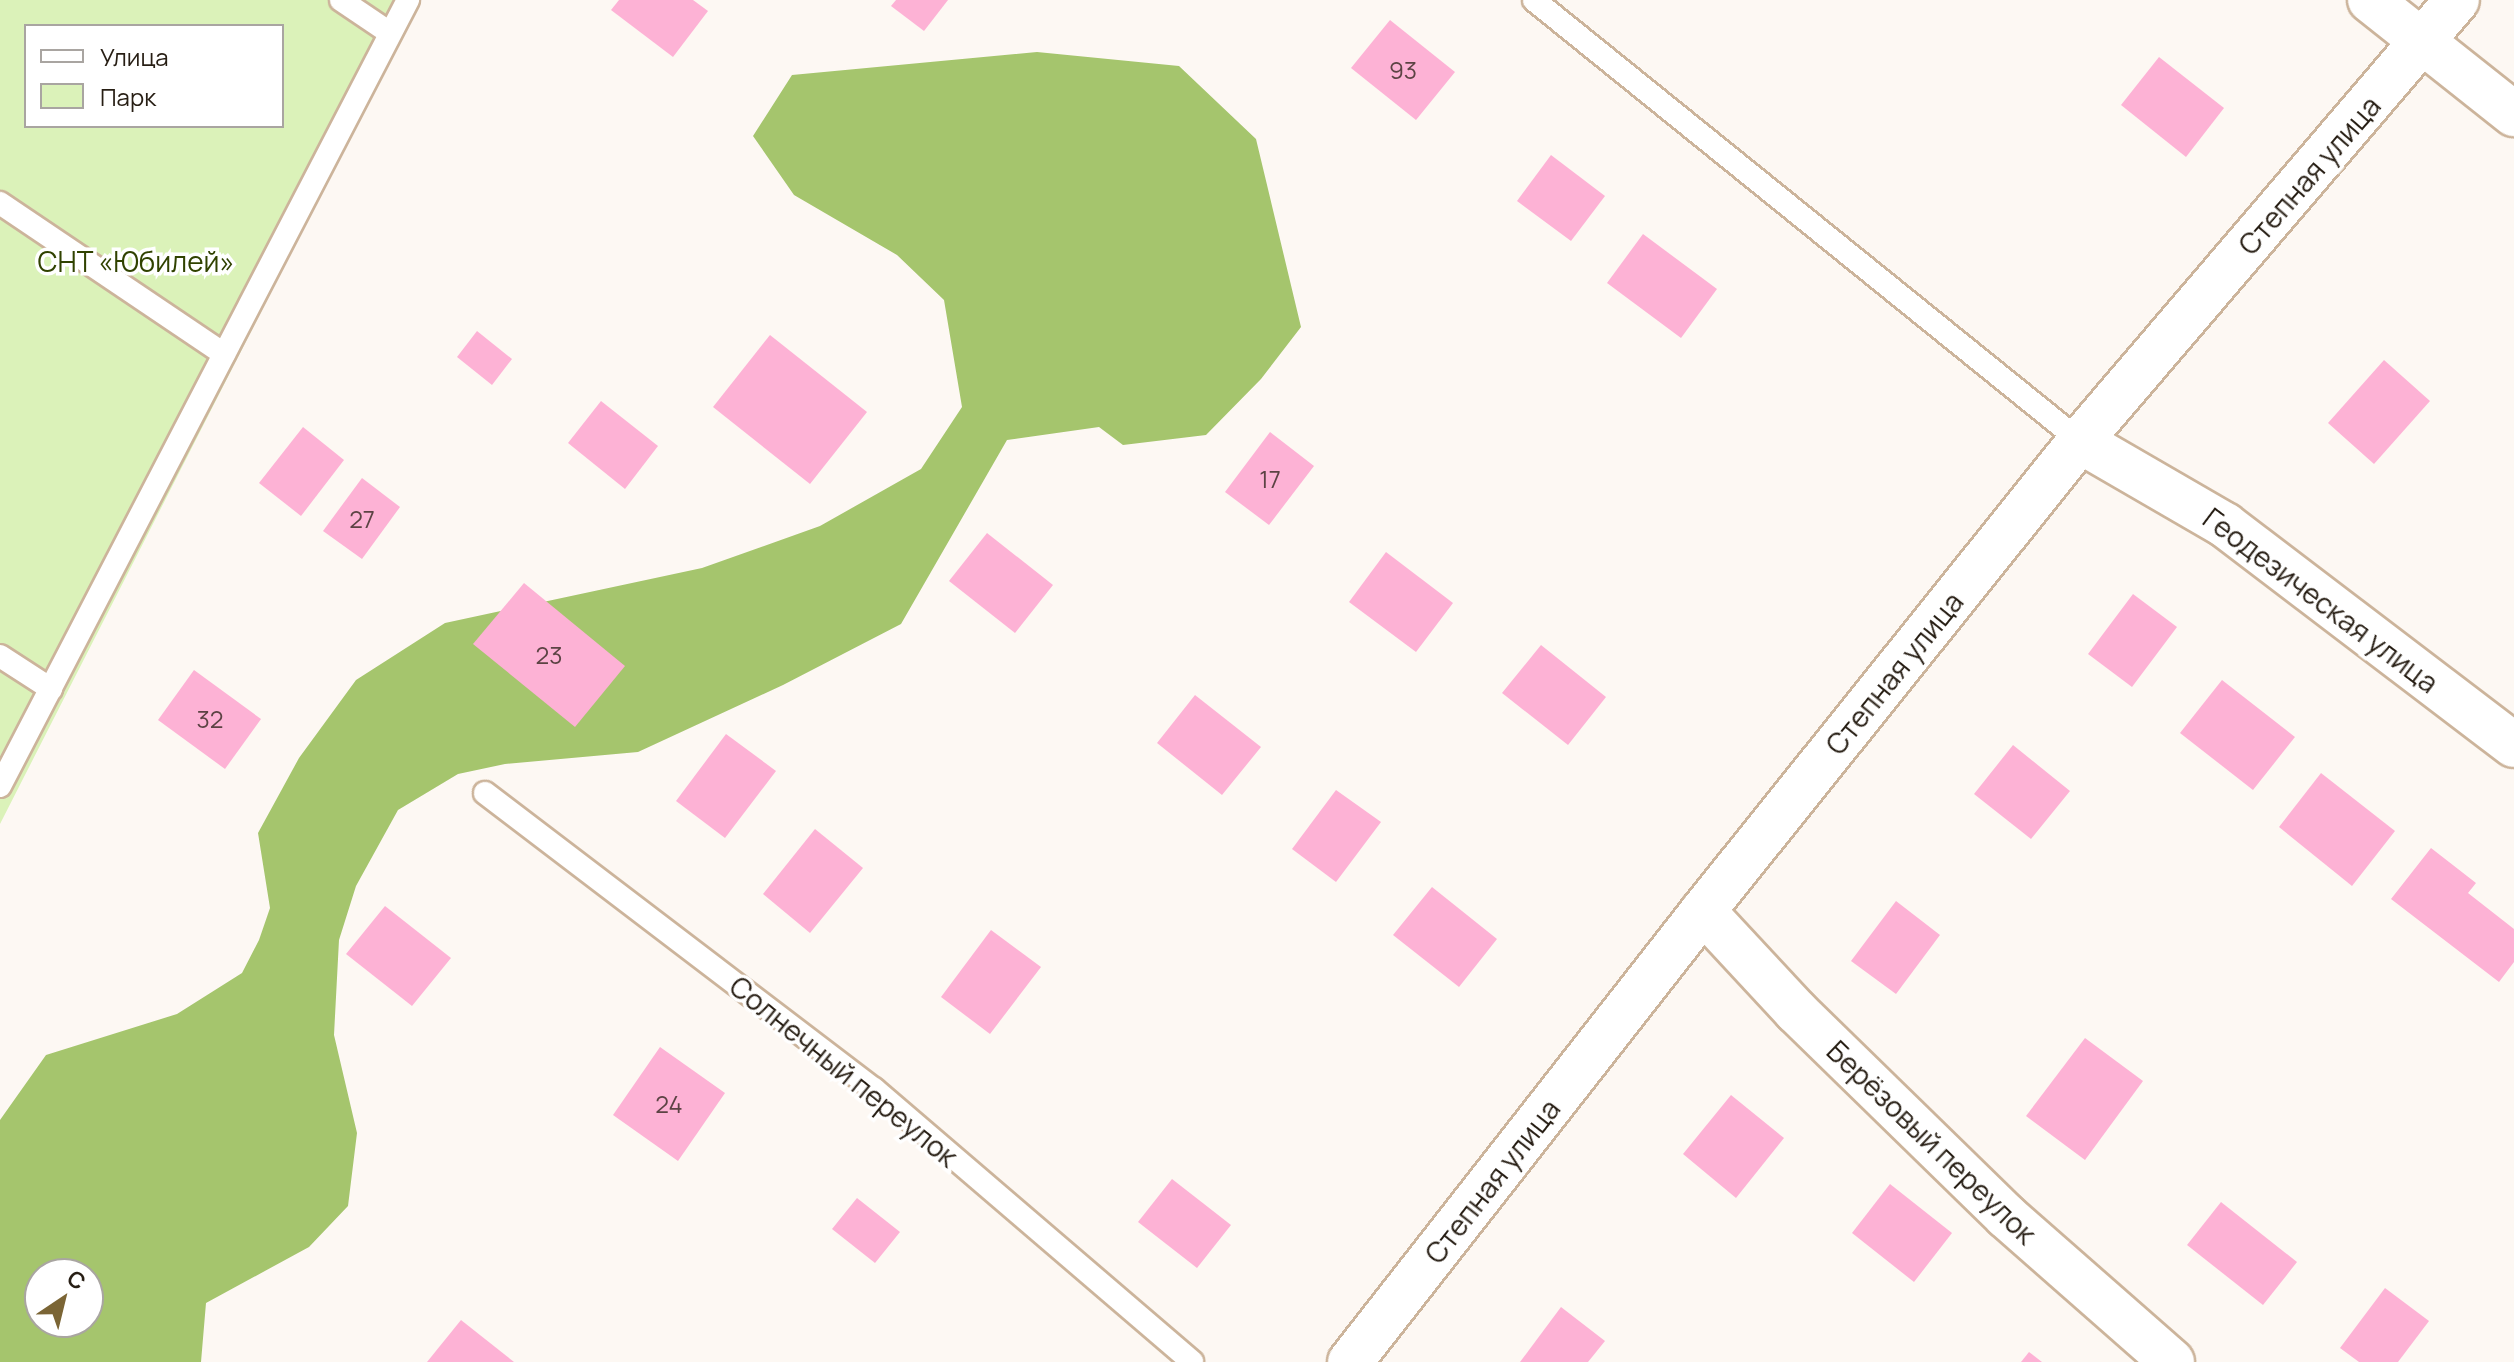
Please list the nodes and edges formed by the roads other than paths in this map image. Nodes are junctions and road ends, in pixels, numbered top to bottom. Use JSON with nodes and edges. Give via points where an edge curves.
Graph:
{"nodes":[{"id":1,"x":341,"y":0,"type":"edge"},
{"id":2,"x":408,"y":0,"type":"edge"},
{"id":3,"x":1534,"y":0,"type":"edge"},
{"id":4,"x":2370,"y":0,"type":"edge"},
{"id":5,"x":2457,"y":0,"type":"edge"},
{"id":6,"x":390,"y":33,"type":"junction"},
{"id":7,"x":2424,"y":42,"type":"junction"},
{"id":8,"x":2514,"y":114,"type":"edge"},
{"id":9,"x":0,"y":203,"type":"edge"},
{"id":10,"x":224,"y":354,"type":"junction"},
{"id":11,"x":2080,"y":441,"type":"junction"},
{"id":12,"x":0,"y":656,"type":"edge"},
{"id":13,"x":51,"y":689,"type":"junction"},
{"id":14,"x":2514,"y":745,"type":"edge"},
{"id":15,"x":0,"y":786,"type":"edge"},
{"id":16,"x":485,"y":793,"type":"dead end"},
{"id":17,"x":1703,"y":911,"type":"junction"},
{"id":18,"x":1192,"y":1362,"type":"edge"},
{"id":19,"x":1350,"y":1362,"type":"edge"},
{"id":20,"x":2172,"y":1362,"type":"edge"}],
"edges":[{"from":1,"to":6,"type":"lane"},
{"from":2,"to":6,"type":"lane"},
{"from":3,"to":11,"type":"lane"},
{"from":4,"to":7,"type":"street"},
{"from":5,"to":7,"type":"street","name":"Степная улица"},
{"from":6,"to":10,"type":"lane"},
{"from":7,"to":8,"type":"street"},
{"from":7,"to":11,"type":"street","name":"Степная улица"},
{"from":9,"to":10,"type":"lane"},
{"from":10,"to":13,"type":"lane"},
{"from":11,"to":14,"type":"street","name":"Геодезическая улица","via":[[2225,525]]},
{"from":11,"to":17,"type":"street","name":"Степная улица"},
{"from":12,"to":13,"type":"lane"},
{"from":13,"to":15,"type":"lane"},
{"from":16,"to":18,"type":"lane","name":"Солнечный переулок","via":[[874,1089]]},
{"from":17,"to":19,"type":"street","name":"Степная улица"},
{"from":17,"to":20,"type":"street","name":"Берёзовый переулок","via":[[1796,1011],[2006,1216]]}]}
